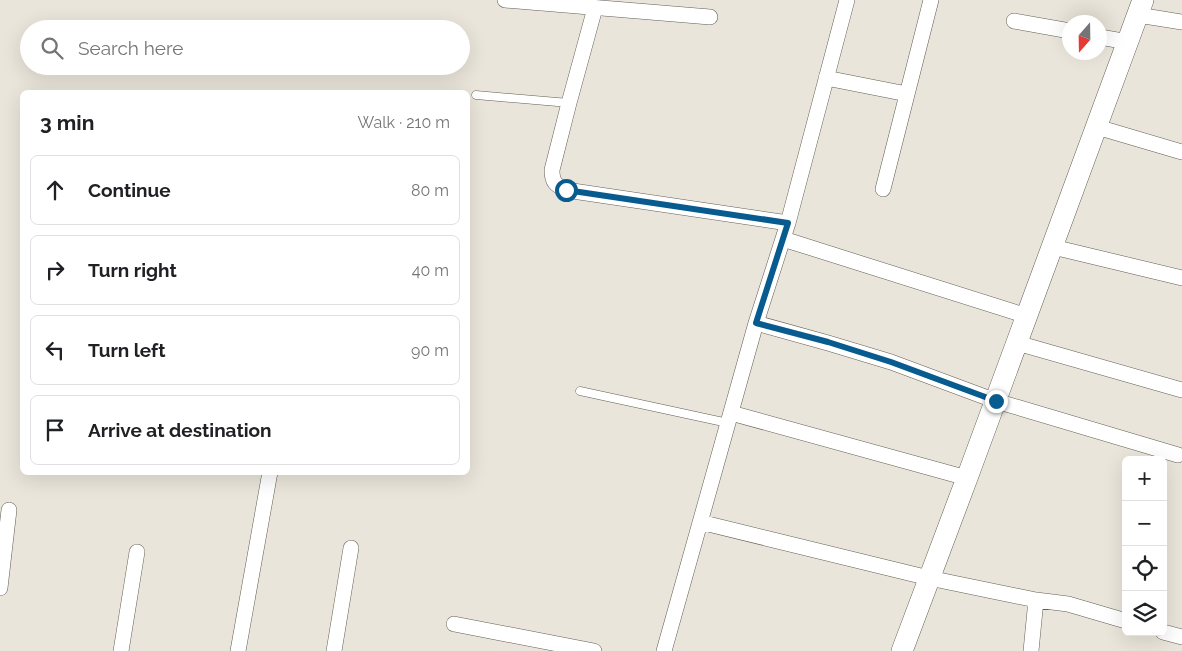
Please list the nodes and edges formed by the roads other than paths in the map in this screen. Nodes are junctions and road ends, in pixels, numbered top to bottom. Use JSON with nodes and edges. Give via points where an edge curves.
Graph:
{"nodes":[{"id":1,"x":505,"y":0,"type":"edge"},
{"id":2,"x":847,"y":0,"type":"edge"},
{"id":3,"x":932,"y":0,"type":"edge"},
{"id":4,"x":1141,"y":7,"type":"edge"},
{"id":5,"x":595,"y":8,"type":"junction"},
{"id":6,"x":710,"y":17,"type":"dead end"},
{"id":7,"x":1014,"y":21,"type":"dead end"},
{"id":8,"x":1182,"y":22,"type":"edge"},
{"id":9,"x":1062,"y":30,"type":"edge"},
{"id":10,"x":1107,"y":38,"type":"edge"},
{"id":11,"x":1128,"y":42,"type":"junction"},
{"id":12,"x":826,"y":78,"type":"junction"},
{"id":13,"x":907,"y":94,"type":"junction"},
{"id":14,"x":476,"y":95,"type":"dead end"},
{"id":15,"x":569,"y":103,"type":"junction"},
{"id":16,"x":1097,"y":127,"type":"junction"},
{"id":17,"x":1182,"y":152,"type":"edge"},
{"id":18,"x":883,"y":189,"type":"dead end"},
{"id":19,"x":788,"y":223,"type":"junction"},
{"id":20,"x":783,"y":239,"type":"junction"},
{"id":21,"x":1052,"y":247,"type":"junction"},
{"id":22,"x":1182,"y":278,"type":"edge"},
{"id":23,"x":1027,"y":316,"type":"junction"},
{"id":24,"x":756,"y":323,"type":"junction"},
{"id":25,"x":1017,"y":343,"type":"junction"},
{"id":26,"x":580,"y":390,"type":"dead end"},
{"id":27,"x":1182,"y":390,"type":"edge"},
{"id":28,"x":996,"y":401,"type":"junction"},
{"id":29,"x":729,"y":418,"type":"junction"},
{"id":30,"x":1178,"y":455,"type":"dead end"},
{"id":31,"x":269,"y":475,"type":"edge"},
{"id":32,"x":967,"y":478,"type":"junction"},
{"id":33,"x":9,"y":510,"type":"dead end"},
{"id":34,"x":700,"y":522,"type":"junction"},
{"id":35,"x":350,"y":548,"type":"dead end"},
{"id":36,"x":137,"y":552,"type":"dead end"},
{"id":37,"x":1,"y":569,"type":"edge"},
{"id":38,"x":929,"y":578,"type":"junction"},
{"id":39,"x":0,"y":588,"type":"edge"},
{"id":40,"x":1036,"y":600,"type":"junction"},
{"id":41,"x":1122,"y":620,"type":"edge"},
{"id":42,"x":454,"y":624,"type":"dead end"},
{"id":43,"x":1167,"y":633,"type":"edge"},
{"id":44,"x":1182,"y":637,"type":"edge"},
{"id":45,"x":121,"y":651,"type":"edge"},
{"id":46,"x":238,"y":651,"type":"edge"},
{"id":47,"x":334,"y":651,"type":"edge"},
{"id":48,"x":594,"y":651,"type":"edge"},
{"id":49,"x":664,"y":651,"type":"edge"},
{"id":50,"x":902,"y":651,"type":"edge"},
{"id":51,"x":1031,"y":651,"type":"edge"}],
"edges":[{"from":1,"to":5,"type":"street"},
{"from":2,"to":12,"type":"street"},
{"from":3,"to":13,"type":"street"},
{"from":4,"to":8,"type":"street"},
{"from":4,"to":11,"type":"main road"},
{"from":5,"to":6,"type":"street"},
{"from":5,"to":15,"type":"street"},
{"from":7,"to":9,"type":"street"},
{"from":10,"to":11,"type":"street"},
{"from":11,"to":16,"type":"main road"},
{"from":12,"to":13,"type":"street"},
{"from":12,"to":19,"type":"street"},
{"from":13,"to":18,"type":"street"},
{"from":14,"to":15,"type":"lane"},
{"from":15,"to":19,"type":"street","via":[[552,170],[552,178],[566,190]]},
{"from":16,"to":17,"type":"street"},
{"from":16,"to":21,"type":"main road"},
{"from":19,"to":20,"type":"street"},
{"from":20,"to":23,"type":"street"},
{"from":20,"to":24,"type":"street"},
{"from":21,"to":22,"type":"street"},
{"from":21,"to":23,"type":"main road"},
{"from":23,"to":25,"type":"main road"},
{"from":24,"to":28,"type":"street","via":[[891,362]]},
{"from":24,"to":29,"type":"street"},
{"from":25,"to":27,"type":"street"},
{"from":25,"to":28,"type":"main road"},
{"from":26,"to":29,"type":"lane"},
{"from":28,"to":30,"type":"street"},
{"from":28,"to":32,"type":"main road"},
{"from":29,"to":32,"type":"street"},
{"from":29,"to":34,"type":"street"},
{"from":31,"to":46,"type":"street"},
{"from":32,"to":38,"type":"main road"},
{"from":33,"to":37,"type":"street"},
{"from":34,"to":38,"type":"street"},
{"from":34,"to":49,"type":"street"},
{"from":35,"to":47,"type":"street"},
{"from":36,"to":45,"type":"street"},
{"from":37,"to":39,"type":"street"},
{"from":38,"to":40,"type":"street"},
{"from":38,"to":50,"type":"main road"},
{"from":40,"to":41,"type":"street","via":[[1068,604]]},
{"from":40,"to":51,"type":"street"},
{"from":42,"to":48,"type":"street"},
{"from":43,"to":44,"type":"street"}]}
